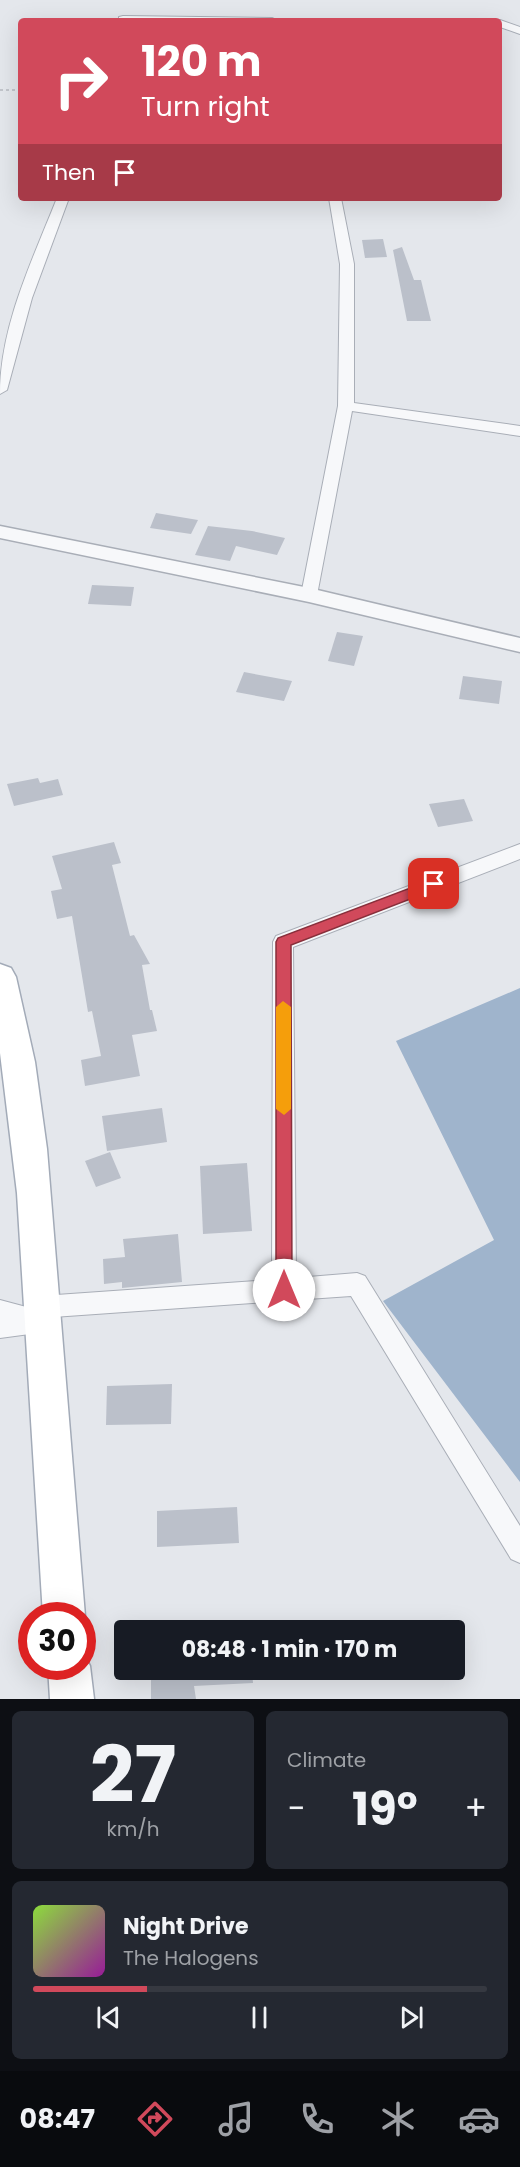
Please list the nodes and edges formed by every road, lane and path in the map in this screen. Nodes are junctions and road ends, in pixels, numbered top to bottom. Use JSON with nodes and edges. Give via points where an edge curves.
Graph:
{"nodes":[{"id":1,"x":122,"y":16,"type":"edge"},
{"id":2,"x":182,"y":18,"type":"edge"},
{"id":3,"x":502,"y":24,"type":"edge"},
{"id":4,"x":520,"y":31,"type":"edge"},
{"id":5,"x":0,"y":90,"type":"edge"},
{"id":6,"x":18,"y":90,"type":"edge"},
{"id":7,"x":62,"y":201,"type":"edge"},
{"id":8,"x":336,"y":201,"type":"edge"},
{"id":9,"x":0,"y":390,"type":"edge"},
{"id":10,"x":346,"y":406,"type":"junction"},
{"id":11,"x":520,"y":431,"type":"edge"},
{"id":12,"x":0,"y":532,"type":"edge"},
{"id":13,"x":309,"y":595,"type":"junction"},
{"id":14,"x":520,"y":645,"type":"edge"},
{"id":15,"x":520,"y":851,"type":"edge"},
{"id":16,"x":0,"y":977,"type":"edge"},
{"id":17,"x":284,"y":1290,"type":"junction"},
{"id":18,"x":0,"y":1311,"type":"edge"},
{"id":19,"x":43,"y":1315,"type":"junction"},
{"id":20,"x":0,"y":1327,"type":"edge"},
{"id":21,"x":520,"y":1550,"type":"edge"},
{"id":22,"x":63,"y":1602,"type":"edge"},
{"id":23,"x":70,"y":1680,"type":"edge"},
{"id":24,"x":72,"y":1699,"type":"edge"}],
"edges":[{"from":1,"to":2,"type":"street"},
{"from":3,"to":4,"type":"street"},
{"from":5,"to":6,"type":"path"},
{"from":7,"to":9,"type":"street","via":[[25,297]]},
{"from":8,"to":10,"type":"street","via":[[347,264]]},
{"from":10,"to":11,"type":"street"},
{"from":10,"to":13,"type":"street"},
{"from":12,"to":13,"type":"street"},
{"from":13,"to":14,"type":"street"},
{"from":15,"to":17,"type":"street","via":[[283,942]]},
{"from":16,"to":19,"type":"main road","via":[[15,1031],[25,1091]]},
{"from":17,"to":19,"type":"street"},
{"from":17,"to":21,"type":"street","via":[[357,1284]]},
{"from":18,"to":19,"type":"street"},
{"from":19,"to":20,"type":"street"},
{"from":19,"to":22,"type":"main road"},
{"from":23,"to":24,"type":"main road"}]}
